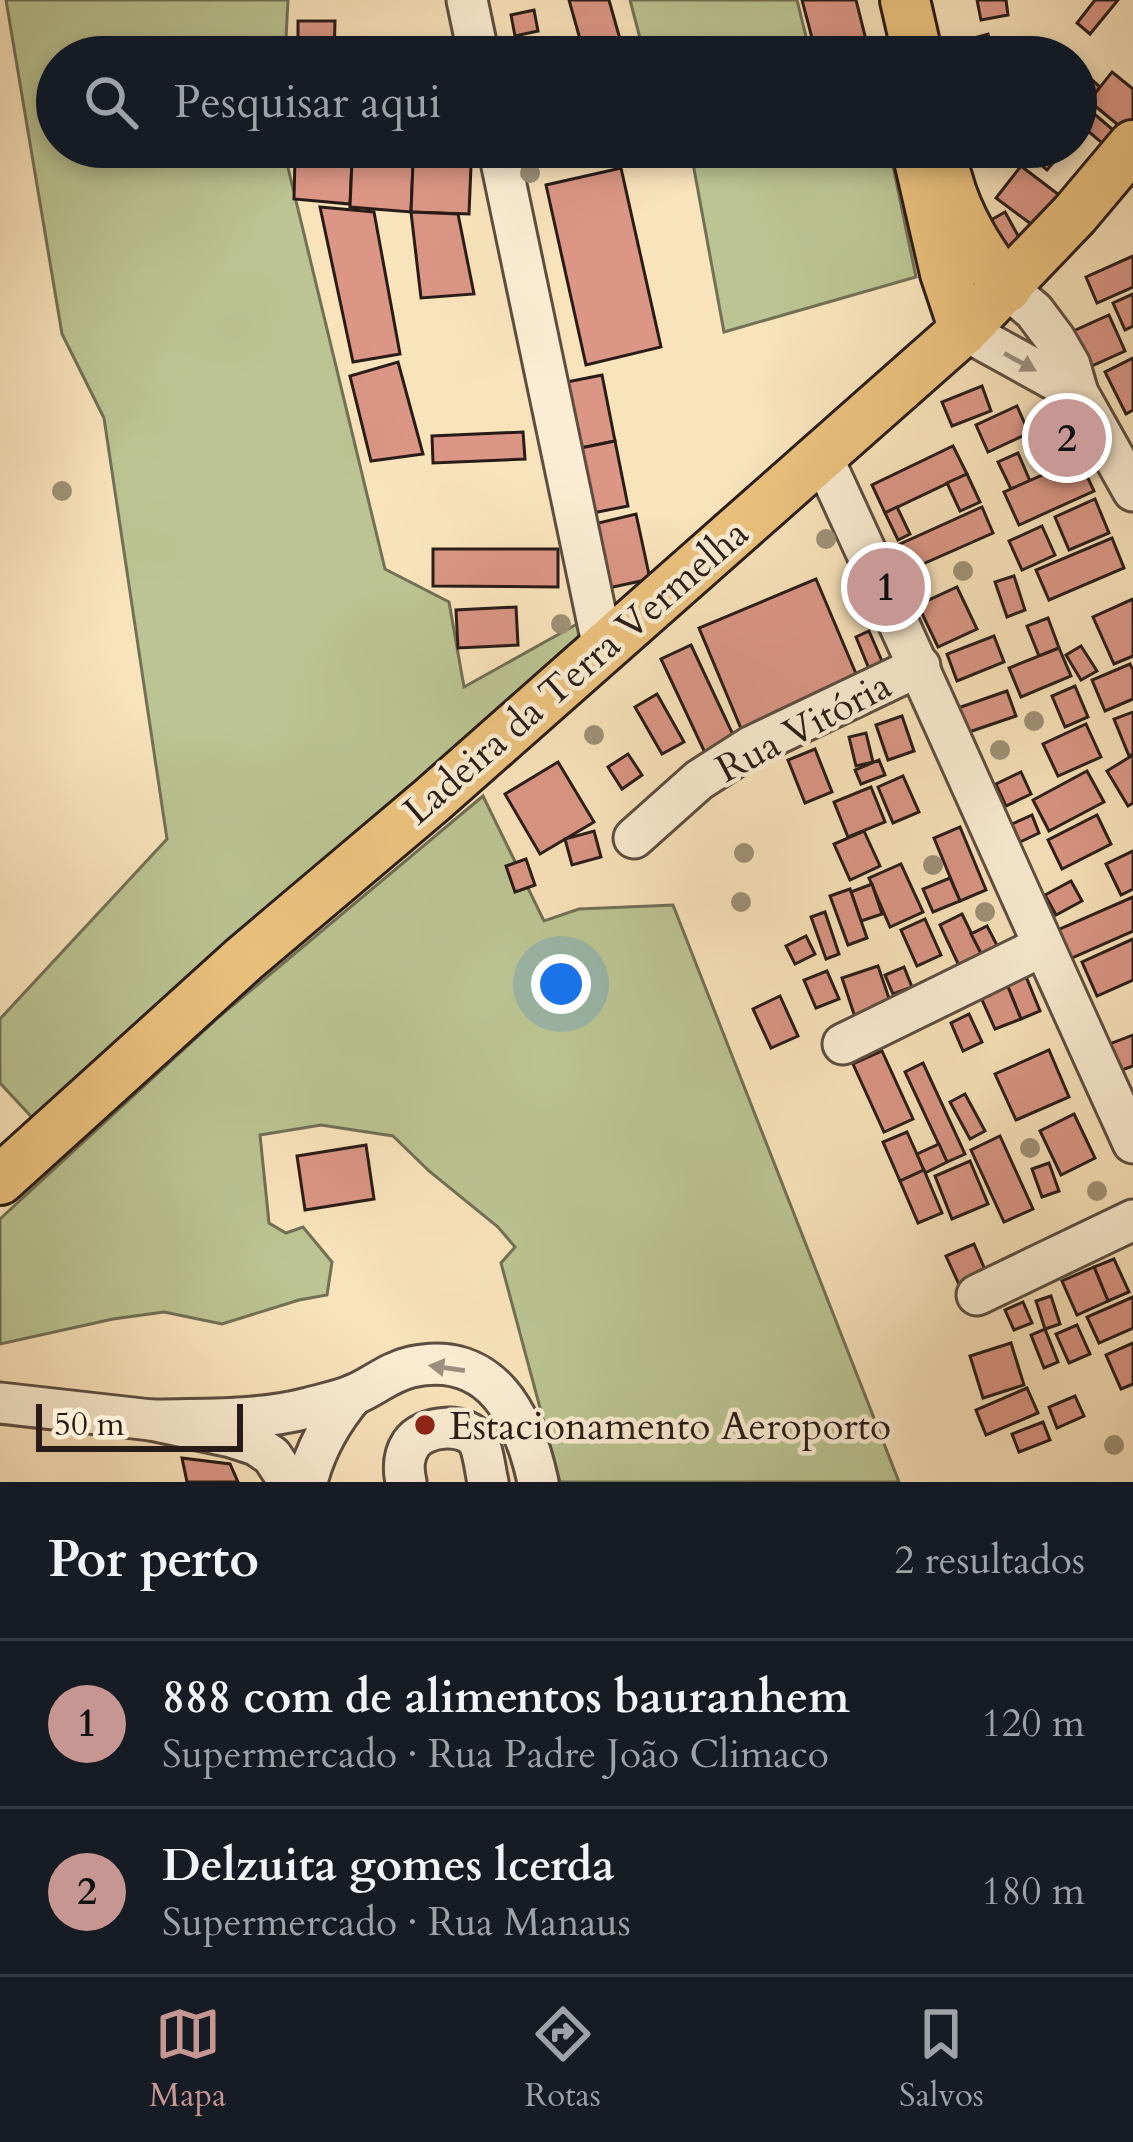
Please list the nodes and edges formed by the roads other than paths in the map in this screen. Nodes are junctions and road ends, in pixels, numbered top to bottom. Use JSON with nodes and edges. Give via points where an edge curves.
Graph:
{"nodes":[{"id":1,"x":467,"y":0,"type":"edge"},
{"id":2,"x":886,"y":0,"type":"edge"},
{"id":3,"x":905,"y":0,"type":"edge"},
{"id":4,"x":475,"y":36,"type":"edge"},
{"id":5,"x":894,"y":36,"type":"edge"},
{"id":6,"x":913,"y":36,"type":"edge"},
{"id":7,"x":1133,"y":145,"type":"edge"},
{"id":8,"x":502,"y":168,"type":"edge"},
{"id":9,"x":921,"y":168,"type":"edge"},
{"id":10,"x":945,"y":168,"type":"edge"},
{"id":11,"x":1007,"y":288,"type":"junction"},
{"id":12,"x":964,"y":330,"type":"junction"},
{"id":13,"x":1078,"y":393,"type":"junction"},
{"id":14,"x":821,"y":454,"type":"junction"},
{"id":15,"x":1133,"y":490,"type":"edge"},
{"id":16,"x":603,"y":648,"type":"junction"},
{"id":17,"x":920,"y":666,"type":"junction"},
{"id":18,"x":634,"y":838,"type":"dead end"},
{"id":19,"x":1043,"y":946,"type":"junction"},
{"id":20,"x":843,"y":1044,"type":"dead end"},
{"id":21,"x":1133,"y":1143,"type":"edge"},
{"id":22,"x":0,"y":1180,"type":"edge"},
{"id":23,"x":1133,"y":1220,"type":"edge"},
{"id":24,"x":977,"y":1295,"type":"dead end"},
{"id":25,"x":353,"y":1395,"type":"junction"},
{"id":26,"x":0,"y":1403,"type":"edge"},
{"id":27,"x":151,"y":1420,"type":"junction"},
{"id":28,"x":289,"y":1482,"type":"edge"},
{"id":29,"x":307,"y":1482,"type":"edge"},
{"id":30,"x":406,"y":1482,"type":"edge"},
{"id":31,"x":488,"y":1482,"type":"edge"},
{"id":32,"x":538,"y":1482,"type":"edge"}],
"edges":[{"from":1,"to":4,"type":"street"},
{"from":2,"to":5,"type":"main road"},
{"from":3,"to":6,"type":"main road"},
{"from":7,"to":11,"type":"main road","name":"Ladeira da Terra Vermelha"},
{"from":8,"to":16,"type":"street"},
{"from":9,"to":12,"type":"main road"},
{"from":10,"to":11,"type":"main road","via":[[977,249]]},
{"from":11,"to":12,"type":"main road","name":"Ladeira da Terra Vermelha"},
{"from":11,"to":13,"type":"street","via":[[1055,339]]},
{"from":12,"to":13,"type":"street","one_way":true},
{"from":12,"to":14,"type":"main road","name":"Ladeira da Terra Vermelha"},
{"from":13,"to":15,"type":"street"},
{"from":14,"to":16,"type":"main road","name":"Ladeira da Terra Vermelha"},
{"from":14,"to":17,"type":"street"},
{"from":16,"to":22,"type":"main road","name":"Ladeira da Terra Vermelha"},
{"from":17,"to":18,"type":"street","name":"Rua Vitória","via":[[752,746]]},
{"from":17,"to":19,"type":"street"},
{"from":19,"to":20,"type":"street"},
{"from":19,"to":21,"type":"street"},
{"from":23,"to":24,"type":"street"},
{"from":25,"to":27,"type":"street","via":[[278,1414]]},
{"from":25,"to":29,"type":"street","via":[[320,1444]]},
{"from":32,"to":25,"type":"street","one_way":true,"via":[[521,1424],[488,1380],[437,1364],[383,1377]]},
{"from":26,"to":27,"type":"street"},
{"from":27,"to":28,"type":"street","via":[[256,1445]]},
{"from":30,"to":31,"type":"street","via":[[412,1440],[449,1427],[479,1443]]}]}
